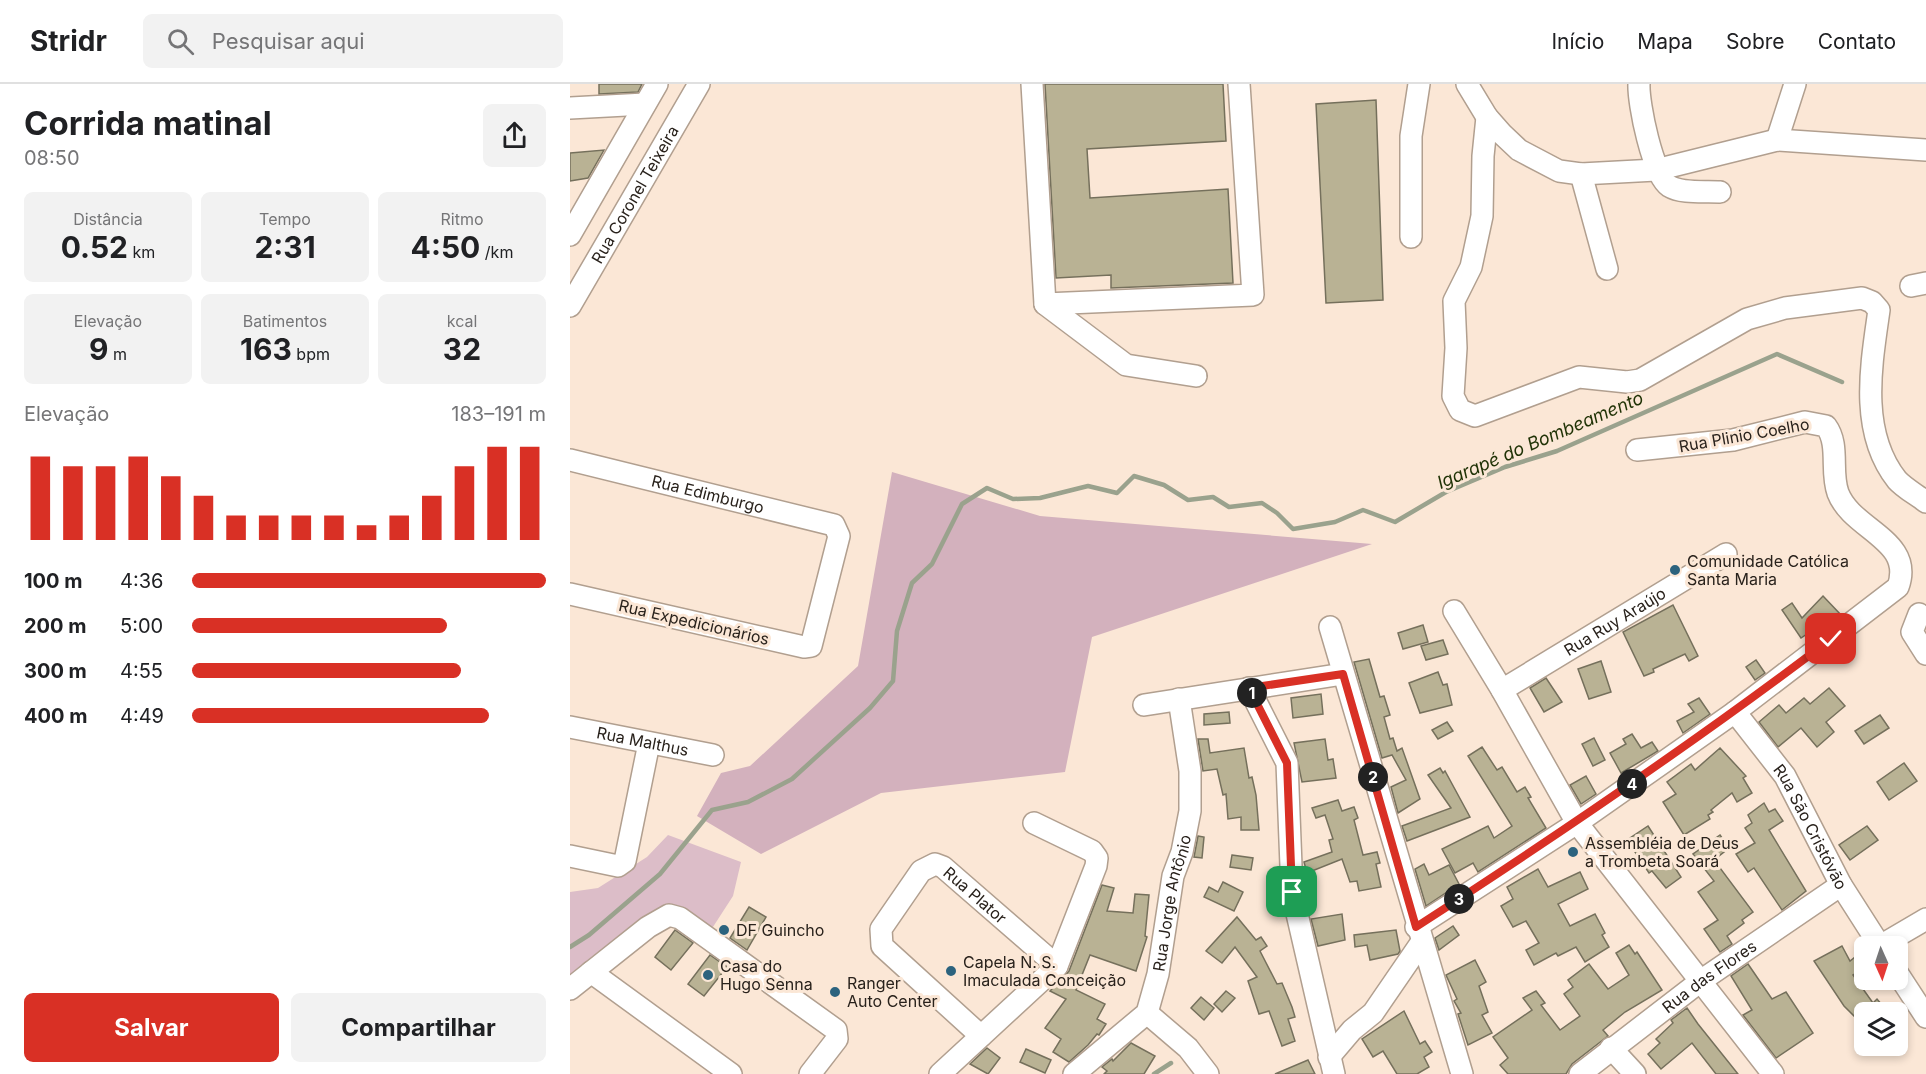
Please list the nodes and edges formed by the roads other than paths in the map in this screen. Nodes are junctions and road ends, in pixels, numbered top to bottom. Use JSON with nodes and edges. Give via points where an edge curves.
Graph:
{"nodes":[{"id":1,"x":657,"y":84,"type":"edge"},
{"id":2,"x":699,"y":84,"type":"edge"},
{"id":3,"x":1032,"y":84,"type":"edge"},
{"id":4,"x":1239,"y":84,"type":"edge"},
{"id":5,"x":1419,"y":84,"type":"edge"},
{"id":6,"x":1467,"y":84,"type":"edge"},
{"id":7,"x":1639,"y":84,"type":"edge"},
{"id":8,"x":1792,"y":86,"type":"edge"},
{"id":9,"x":645,"y":104,"type":"junction"},
{"id":10,"x":570,"y":108,"type":"edge"},
{"id":11,"x":1487,"y":117,"type":"junction"},
{"id":12,"x":1777,"y":140,"type":"junction"},
{"id":13,"x":1926,"y":150,"type":"edge"},
{"id":14,"x":1656,"y":170,"type":"junction"},
{"id":15,"x":1581,"y":174,"type":"junction"},
{"id":16,"x":1720,"y":192,"type":"dead end"},
{"id":17,"x":570,"y":235,"type":"edge"},
{"id":18,"x":1410,"y":237,"type":"dead end"},
{"id":19,"x":1607,"y":269,"type":"dead end"},
{"id":20,"x":1045,"y":304,"type":"junction"},
{"id":21,"x":570,"y":306,"type":"edge"},
{"id":22,"x":1196,"y":376,"type":"dead end"},
{"id":23,"x":1637,"y":450,"type":"dead end"},
{"id":24,"x":570,"y":460,"type":"edge"},
{"id":25,"x":1926,"y":502,"type":"edge"},
{"id":26,"x":1726,"y":554,"type":"dead end"},
{"id":27,"x":570,"y":594,"type":"edge"},
{"id":28,"x":1454,"y":611,"type":"dead end"},
{"id":29,"x":1924,"y":614,"type":"edge"},
{"id":30,"x":1330,"y":627,"type":"dead end"},
{"id":31,"x":814,"y":640,"type":"joint"},
{"id":32,"x":1926,"y":654,"type":"edge"},
{"id":33,"x":1343,"y":674,"type":"junction"},
{"id":34,"x":1249,"y":688,"type":"junction"},
{"id":35,"x":1502,"y":690,"type":"junction"},
{"id":36,"x":1179,"y":699,"type":"junction"},
{"id":37,"x":1144,"y":705,"type":"dead end"},
{"id":38,"x":1735,"y":712,"type":"junction"},
{"id":39,"x":570,"y":727,"type":"edge"},
{"id":40,"x":649,"y":743,"type":"junction"},
{"id":41,"x":713,"y":755,"type":"dead end"},
{"id":42,"x":1034,"y":823,"type":"dead end"},
{"id":43,"x":1577,"y":823,"type":"junction"},
{"id":44,"x":570,"y":856,"type":"edge"},
{"id":45,"x":1841,"y":885,"type":"junction"},
{"id":46,"x":1926,"y":919,"type":"edge"},
{"id":47,"x":1419,"y":935,"type":"junction"},
{"id":48,"x":1874,"y":936,"type":"edge"},
{"id":49,"x":1897,"y":936,"type":"edge"},
{"id":50,"x":1057,"y":966,"type":"junction"},
{"id":51,"x":591,"y":972,"type":"junction"},
{"id":52,"x":1702,"y":980,"type":"junction"},
{"id":53,"x":570,"y":989,"type":"edge"},
{"id":54,"x":1908,"y":989,"type":"edge"},
{"id":55,"x":1147,"y":1013,"type":"junction"},
{"id":56,"x":1926,"y":1017,"type":"edge"},
{"id":57,"x":981,"y":1036,"type":"junction"},
{"id":58,"x":1611,"y":1048,"type":"junction"},
{"id":59,"x":1331,"y":1066,"type":"edge"},
{"id":60,"x":730,"y":1074,"type":"edge"},
{"id":61,"x":810,"y":1074,"type":"edge"},
{"id":62,"x":940,"y":1074,"type":"edge"},
{"id":63,"x":1074,"y":1074,"type":"edge"},
{"id":64,"x":1208,"y":1074,"type":"edge"},
{"id":65,"x":1462,"y":1074,"type":"edge"},
{"id":66,"x":1580,"y":1074,"type":"edge"},
{"id":67,"x":1635,"y":1074,"type":"edge"},
{"id":68,"x":1773,"y":1074,"type":"edge"}],
"edges":[{"from":1,"to":9,"type":"street"},
{"from":2,"to":21,"type":"street","name":"Rua Coronel Teixeira"},
{"from":3,"to":20,"type":"street"},
{"from":4,"to":20,"type":"street","via":[[1253,296]]},
{"from":5,"to":18,"type":"street","via":[[1411,136]]},
{"from":6,"to":11,"type":"street"},
{"from":7,"to":14,"type":"street"},
{"from":8,"to":12,"type":"street"},
{"from":9,"to":10,"type":"street"},
{"from":9,"to":17,"type":"street"},
{"from":11,"to":15,"type":"street","via":[[1519,150],[1559,171]]},
{"from":11,"to":25,"type":"street","via":[[1482,216],[1471,267],[1454,302],[1453,396],[1460,410],[1475,416],[1579,377],[1640,380],[1747,319],[1785,309],[1862,298],[1879,310],[1870,403],[1876,443],[1898,480]]},
{"from":12,"to":13,"type":"street"},
{"from":12,"to":14,"type":"street"},
{"from":14,"to":15,"type":"street"},
{"from":14,"to":16,"type":"street","via":[[1673,188]]},
{"from":15,"to":19,"type":"street"},
{"from":20,"to":22,"type":"street","via":[[1126,365]]},
{"from":23,"to":38,"type":"street","name":"Rua Plinio Coelho","via":[[1697,446],[1818,422],[1832,434],[1834,479],[1839,495],[1900,559],[1902,575],[1898,587]]},
{"from":24,"to":31,"type":"street","name":"Rua Edimburgo","via":[[834,525],[839,536]]},
{"from":26,"to":35,"type":"street","name":"Rua Ruy Araújo"},
{"from":27,"to":31,"type":"street","name":"Rua Expedicionários","via":[[804,647],[811,646]]},
{"from":28,"to":35,"type":"street"},
{"from":29,"to":32,"type":"street","via":[[1912,632]]},
{"from":30,"to":33,"type":"street"},
{"from":33,"to":34,"type":"street"},
{"from":33,"to":47,"type":"street"},
{"from":34,"to":36,"type":"street"},
{"from":34,"to":59,"type":"street","via":[[1287,763],[1292,892]]},
{"from":35,"to":43,"type":"street"},
{"from":36,"to":37,"type":"street"},
{"from":36,"to":55,"type":"street","name":"Rua Jorge Antônio","via":[[1190,771],[1190,811],[1173,876],[1158,974]]},
{"from":38,"to":43,"type":"street","name":"Rua Plinio Coelho"},
{"from":38,"to":45,"type":"street","name":"Rua São Cristóvão","via":[[1785,776]]},
{"from":39,"to":40,"type":"street","name":"Rua Malthus"},
{"from":40,"to":41,"type":"street","name":"Rua Malthus"},
{"from":40,"to":44,"type":"street","via":[[625,861],[621,865]]},
{"from":42,"to":50,"type":"street","via":[[1092,851],[1097,858]]},
{"from":43,"to":47,"type":"street","name":"Rua Plinio Coelho"},
{"from":43,"to":52,"type":"street"},
{"from":45,"to":48,"type":"street","name":"Rua São Cristóvão"},
{"from":45,"to":52,"type":"street","name":"Rua das Flores"},
{"from":46,"to":49,"type":"street"},
{"from":47,"to":59,"type":"street","via":[[1384,1000]]},
{"from":47,"to":65,"type":"street"},
{"from":50,"to":57,"type":"street"},
{"from":50,"to":57,"type":"street","name":"Rua Plator","via":[[943,867],[935,864],[921,871],[881,929],[882,946]]},
{"from":51,"to":53,"type":"street"},
{"from":51,"to":60,"type":"street"},
{"from":51,"to":61,"type":"street","via":[[648,927],[669,915],[680,918],[836,1030],[837,1039]]},
{"from":52,"to":58,"type":"street","name":"Rua das Flores"},
{"from":52,"to":68,"type":"street"},
{"from":54,"to":56,"type":"street"},
{"from":55,"to":63,"type":"street"},
{"from":55,"to":64,"type":"street","via":[[1188,1048]]},
{"from":57,"to":62,"type":"street"},
{"from":58,"to":66,"type":"street","name":"Rua das Flores"},
{"from":58,"to":67,"type":"street"}]}
